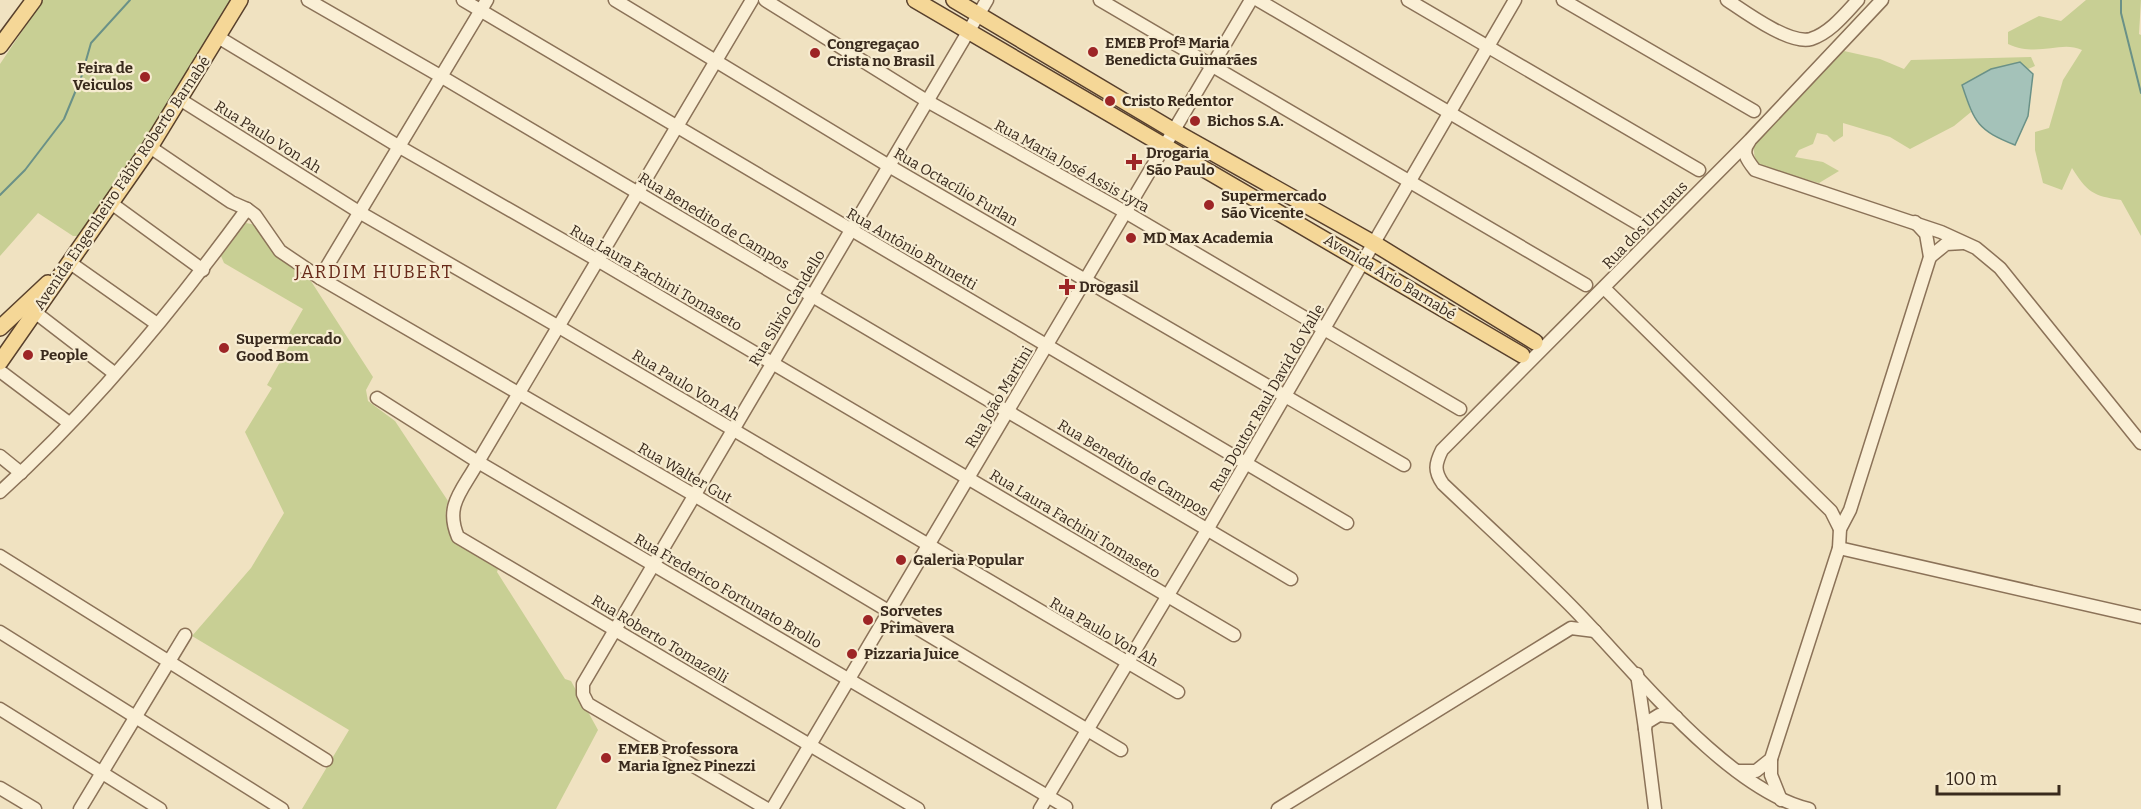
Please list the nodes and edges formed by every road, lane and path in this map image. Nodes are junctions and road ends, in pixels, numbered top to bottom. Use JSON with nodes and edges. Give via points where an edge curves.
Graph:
{"nodes":[{"id":1,"x":34,"y":0,"type":"edge"},
{"id":2,"x":240,"y":0,"type":"edge"},
{"id":3,"x":308,"y":0,"type":"edge"},
{"id":4,"x":463,"y":0,"type":"edge"},
{"id":5,"x":615,"y":0,"type":"edge"},
{"id":6,"x":752,"y":0,"type":"edge"},
{"id":7,"x":765,"y":0,"type":"edge"},
{"id":8,"x":915,"y":0,"type":"edge"},
{"id":9,"x":954,"y":0,"type":"edge"},
{"id":10,"x":987,"y":0,"type":"edge"},
{"id":11,"x":1100,"y":0,"type":"edge"},
{"id":12,"x":1251,"y":0,"type":"edge"},
{"id":13,"x":1258,"y":0,"type":"edge"},
{"id":14,"x":1408,"y":0,"type":"edge"},
{"id":15,"x":1515,"y":0,"type":"edge"},
{"id":16,"x":1563,"y":0,"type":"edge"},
{"id":17,"x":1727,"y":0,"type":"edge"},
{"id":18,"x":1858,"y":0,"type":"edge"},
{"id":19,"x":1882,"y":0,"type":"edge"},
{"id":20,"x":484,"y":5,"type":"edge"},
{"id":21,"x":978,"y":14,"type":"junction"},
{"id":22,"x":968,"y":31,"type":"junction"},
{"id":23,"x":218,"y":37,"type":"junction"},
{"id":24,"x":0,"y":46,"type":"edge"},
{"id":25,"x":1488,"y":46,"type":"junction"},
{"id":26,"x":717,"y":60,"type":"junction"},
{"id":27,"x":1212,"y":67,"type":"junction"},
{"id":28,"x":442,"y":76,"type":"junction"},
{"id":29,"x":181,"y":100,"type":"junction"},
{"id":30,"x":927,"y":101,"type":"junction"},
{"id":31,"x":1754,"y":111,"type":"dead end"},
{"id":32,"x":1449,"y":113,"type":"junction"},
{"id":33,"x":678,"y":126,"type":"junction"},
{"id":34,"x":1174,"y":131,"type":"junction"},
{"id":35,"x":1750,"y":140,"type":"junction"},
{"id":36,"x":398,"y":146,"type":"junction"},
{"id":37,"x":150,"y":147,"type":"junction"},
{"id":38,"x":1164,"y":147,"type":"junction"},
{"id":39,"x":889,"y":166,"type":"junction"},
{"id":40,"x":1699,"y":170,"type":"dead end"},
{"id":41,"x":1755,"y":170,"type":"junction"},
{"id":42,"x":1717,"y":173,"type":"junction"},
{"id":43,"x":1409,"y":181,"type":"junction"},
{"id":44,"x":638,"y":193,"type":"junction"},
{"id":45,"x":111,"y":203,"type":"junction"},
{"id":46,"x":247,"y":209,"type":"junction"},
{"id":47,"x":359,"y":212,"type":"junction"},
{"id":48,"x":1126,"y":213,"type":"junction"},
{"id":49,"x":1915,"y":222,"type":"junction"},
{"id":50,"x":1642,"y":226,"type":"dead end"},
{"id":51,"x":850,"y":231,"type":"junction"},
{"id":52,"x":1968,"y":243,"type":"junction"},
{"id":53,"x":1375,"y":244,"type":"junction"},
{"id":54,"x":1930,"y":257,"type":"junction"},
{"id":55,"x":599,"y":261,"type":"junction"},
{"id":56,"x":1365,"y":261,"type":"junction"},
{"id":57,"x":64,"y":267,"type":"junction"},
{"id":58,"x":202,"y":270,"type":"junction"},
{"id":59,"x":320,"y":278,"type":"junction"},
{"id":60,"x":1087,"y":279,"type":"junction"},
{"id":61,"x":1586,"y":285,"type":"dead end"},
{"id":62,"x":1604,"y":288,"type":"junction"},
{"id":63,"x":811,"y":296,"type":"junction"},
{"id":64,"x":36,"y":313,"type":"junction"},
{"id":65,"x":1500,"y":323,"type":"junction"},
{"id":66,"x":157,"y":324,"type":"junction"},
{"id":67,"x":559,"y":327,"type":"junction"},
{"id":68,"x":0,"y":328,"type":"edge"},
{"id":69,"x":1324,"y":329,"type":"junction"},
{"id":70,"x":1491,"y":337,"type":"junction"},
{"id":71,"x":1535,"y":342,"type":"dead end"},
{"id":72,"x":1048,"y":345,"type":"junction"},
{"id":73,"x":1522,"y":355,"type":"dead end"},
{"id":74,"x":0,"y":362,"type":"edge"},
{"id":75,"x":772,"y":363,"type":"junction"},
{"id":76,"x":0,"y":371,"type":"edge"},
{"id":77,"x":114,"y":373,"type":"junction"},
{"id":78,"x":520,"y":394,"type":"junction"},
{"id":79,"x":1285,"y":396,"type":"junction"},
{"id":80,"x":377,"y":398,"type":"dead end"},
{"id":81,"x":1460,"y":409,"type":"dead end"},
{"id":82,"x":1008,"y":410,"type":"junction"},
{"id":83,"x":69,"y":423,"type":"junction"},
{"id":84,"x":733,"y":430,"type":"junction"},
{"id":85,"x":2141,"y":443,"type":"edge"},
{"id":86,"x":0,"y":456,"type":"edge"},
{"id":87,"x":478,"y":462,"type":"junction"},
{"id":88,"x":1246,"y":463,"type":"junction"},
{"id":89,"x":1404,"y":465,"type":"dead end"},
{"id":90,"x":21,"y":473,"type":"junction"},
{"id":91,"x":968,"y":479,"type":"junction"},
{"id":92,"x":0,"y":492,"type":"edge"},
{"id":93,"x":694,"y":495,"type":"junction"},
{"id":94,"x":1347,"y":523,"type":"dead end"},
{"id":95,"x":1840,"y":529,"type":"junction"},
{"id":96,"x":1207,"y":530,"type":"junction"},
{"id":97,"x":928,"y":546,"type":"junction"},
{"id":98,"x":1839,"y":549,"type":"junction"},
{"id":99,"x":0,"y":556,"type":"edge"},
{"id":100,"x":653,"y":564,"type":"junction"},
{"id":101,"x":1291,"y":579,"type":"dead end"},
{"id":102,"x":1166,"y":596,"type":"junction"},
{"id":103,"x":1569,"y":603,"type":"junction"},
{"id":104,"x":890,"y":611,"type":"junction"},
{"id":105,"x":2141,"y":616,"type":"edge"},
{"id":106,"x":1571,"y":628,"type":"junction"},
{"id":107,"x":614,"y":630,"type":"junction"},
{"id":108,"x":1595,"y":631,"type":"junction"},
{"id":109,"x":0,"y":632,"type":"edge"},
{"id":110,"x":185,"y":635,"type":"dead end"},
{"id":111,"x":1234,"y":635,"type":"dead end"},
{"id":112,"x":169,"y":662,"type":"junction"},
{"id":113,"x":1127,"y":663,"type":"junction"},
{"id":114,"x":1637,"y":674,"type":"junction"},
{"id":115,"x":849,"y":679,"type":"junction"},
{"id":116,"x":1178,"y":692,"type":"dead end"},
{"id":117,"x":0,"y":709,"type":"edge"},
{"id":118,"x":136,"y":716,"type":"junction"},
{"id":119,"x":1677,"y":718,"type":"junction"},
{"id":120,"x":1645,"y":729,"type":"junction"},
{"id":121,"x":1087,"y":731,"type":"junction"},
{"id":122,"x":810,"y":746,"type":"junction"},
{"id":123,"x":1121,"y":750,"type":"dead end"},
{"id":124,"x":1771,"y":759,"type":"junction"},
{"id":125,"x":326,"y":760,"type":"dead end"},
{"id":126,"x":1736,"y":770,"type":"junction"},
{"id":127,"x":102,"y":771,"type":"junction"},
{"id":128,"x":0,"y":788,"type":"edge"},
{"id":129,"x":1048,"y":796,"type":"junction"},
{"id":130,"x":1782,"y":801,"type":"junction"},
{"id":131,"x":1066,"y":807,"type":"dead end"},
{"id":132,"x":35,"y":809,"type":"edge"},
{"id":133,"x":80,"y":809,"type":"edge"},
{"id":134,"x":160,"y":809,"type":"edge"},
{"id":135,"x":282,"y":809,"type":"edge"},
{"id":136,"x":767,"y":809,"type":"edge"},
{"id":137,"x":772,"y":809,"type":"edge"},
{"id":138,"x":918,"y":809,"type":"edge"},
{"id":139,"x":1040,"y":809,"type":"edge"},
{"id":140,"x":1278,"y":809,"type":"edge"},
{"id":141,"x":1655,"y":809,"type":"edge"},
{"id":142,"x":1809,"y":809,"type":"edge"}],
"edges":[{"from":1,"to":24,"type":"main road"},
{"from":2,"to":23,"type":"main road","name":"Avenida Engenheiro Fábio Roberto Barnabé"},
{"from":3,"to":28,"type":"street","name":"Rua Benedito de Campos"},
{"from":4,"to":20,"type":"street","name":"Rua Antônio Brunetti"},
{"from":5,"to":26,"type":"street","name":"Rua Octacílio Furlan"},
{"from":6,"to":26,"type":"street","name":"Rua Roberto Tomazelli"},
{"from":7,"to":30,"type":"street","name":"Rua Maria José Assis Lyra"},
{"from":8,"to":22,"type":"main road","name":"Avenida Ário Barnabé"},
{"from":9,"to":21,"type":"main road","name":"Avenida Ário Barnabé"},
{"from":10,"to":21,"type":"street","name":"Rua Silvio Candello"},
{"from":11,"to":27,"type":"street"},
{"from":12,"to":27,"type":"street","name":"Rua João Martini"},
{"from":13,"to":32,"type":"street"},
{"from":14,"to":25,"type":"street"},
{"from":15,"to":25,"type":"street","name":"Rua Doutor Raul David do Valle"},
{"from":16,"to":31,"type":"street"},
{"from":17,"to":18,"type":"street","via":[[1797,40],[1811,39],[1827,31]]},
{"from":19,"to":35,"type":"street","name":"Rua dos Urutaus"},
{"from":20,"to":28,"type":"street"},
{"from":20,"to":33,"type":"street","name":"Rua Antônio Brunetti"},
{"from":21,"to":22,"type":"street","name":"Rua Silvio Candello"},
{"from":21,"to":34,"type":"main road","name":"Avenida Ário Barnabé"},
{"from":22,"to":30,"type":"street","name":"Rua Silvio Candello"},
{"from":22,"to":38,"type":"main road","name":"Avenida Ário Barnabé"},
{"from":23,"to":29,"type":"main road","name":"Avenida Engenheiro Fábio Roberto Barnabé"},
{"from":23,"to":36,"type":"street","name":"Rua Laura Fachini Tomaseto"},
{"from":25,"to":32,"type":"street","name":"Rua Doutor Raul David do Valle"},
{"from":25,"to":40,"type":"street"},
{"from":26,"to":33,"type":"street","name":"Rua Roberto Tomazelli"},
{"from":26,"to":39,"type":"street","name":"Rua Octacílio Furlan"},
{"from":27,"to":34,"type":"street","name":"Rua João Martini"},
{"from":27,"to":43,"type":"street"},
{"from":28,"to":36,"type":"street"},
{"from":28,"to":44,"type":"street","name":"Rua Benedito de Campos"},
{"from":29,"to":37,"type":"main road","name":"Avenida Engenheiro Fábio Roberto Barnabé"},
{"from":29,"to":47,"type":"street","name":"Rua Paulo Von Ah"},
{"from":30,"to":39,"type":"street","name":"Rua Silvio Candello"},
{"from":30,"to":48,"type":"street","name":"Rua Maria José Assis Lyra"},
{"from":32,"to":43,"type":"street","name":"Rua Doutor Raul David do Valle"},
{"from":32,"to":50,"type":"street"},
{"from":33,"to":44,"type":"street","name":"Rua Roberto Tomazelli"},
{"from":33,"to":51,"type":"street","name":"Rua Antônio Brunetti"},
{"from":34,"to":38,"type":"street","name":"Rua João Martini"},
{"from":34,"to":53,"type":"main road","name":"Avenida Ário Barnabé"},
{"from":35,"to":41,"type":"street","via":[[1745,154]]},
{"from":35,"to":42,"type":"street","name":"Rua dos Urutaus"},
{"from":36,"to":47,"type":"street"},
{"from":36,"to":55,"type":"street","name":"Rua Laura Fachini Tomaseto"},
{"from":37,"to":45,"type":"main road","name":"Avenida Engenheiro Fábio Roberto Barnabé"},
{"from":37,"to":46,"type":"street"},
{"from":38,"to":48,"type":"street","name":"Rua João Martini"},
{"from":38,"to":56,"type":"main road","name":"Avenida Ário Barnabé"},
{"from":39,"to":51,"type":"street","name":"Rua Silvio Candello"},
{"from":39,"to":60,"type":"street","name":"Rua Octacílio Furlan"},
{"from":41,"to":42,"type":"street","via":[[1727,166]]},
{"from":41,"to":49,"type":"street"},
{"from":42,"to":62,"type":"street","name":"Rua dos Urutaus"},
{"from":43,"to":53,"type":"street","name":"Rua Doutor Raul David do Valle"},
{"from":43,"to":61,"type":"street"},
{"from":44,"to":55,"type":"street","name":"Rua Roberto Tomazelli"},
{"from":44,"to":63,"type":"street","name":"Rua Benedito de Campos"},
{"from":45,"to":57,"type":"main road","name":"Avenida Engenheiro Fábio Roberto Barnabé"},
{"from":45,"to":58,"type":"street"},
{"from":46,"to":58,"type":"street"},
{"from":46,"to":59,"type":"street","name":"Rua Walter Gut","via":[[280,251]]},
{"from":47,"to":59,"type":"street"},
{"from":47,"to":67,"type":"street","name":"Rua Paulo Von Ah"},
{"from":48,"to":60,"type":"street","name":"Rua João Martini"},
{"from":48,"to":69,"type":"street","name":"Rua Maria José Assis Lyra"},
{"from":49,"to":52,"type":"street"},
{"from":49,"to":54,"type":"street","via":[[1926,234]]},
{"from":51,"to":63,"type":"street","name":"Rua Silvio Candello"},
{"from":51,"to":72,"type":"street","name":"Rua Antônio Brunetti"},
{"from":52,"to":54,"type":"street","via":[[1946,244]]},
{"from":52,"to":85,"type":"street","via":[[2000,268]]},
{"from":53,"to":56,"type":"street","name":"Rua Doutor Raul David do Valle"},
{"from":53,"to":65,"type":"main road","name":"Avenida Ário Barnabé"},
{"from":54,"to":95,"type":"street","via":[[1850,510]]},
{"from":55,"to":67,"type":"street","name":"Rua Roberto Tomazelli"},
{"from":55,"to":75,"type":"street","name":"Rua Laura Fachini Tomaseto"},
{"from":56,"to":69,"type":"street","name":"Rua Doutor Raul David do Valle"},
{"from":56,"to":70,"type":"main road","name":"Avenida Ário Barnabé"},
{"from":57,"to":64,"type":"main road","name":"Avenida Engenheiro Fábio Roberto Barnabé"},
{"from":57,"to":66,"type":"street"},
{"from":57,"to":68,"type":"main road"},
{"from":58,"to":66,"type":"street"},
{"from":59,"to":78,"type":"street","name":"Rua Walter Gut"},
{"from":60,"to":72,"type":"street","name":"Rua João Martini"},
{"from":60,"to":79,"type":"street","name":"Rua Octacílio Furlan"},
{"from":62,"to":95,"type":"street","via":[[1830,511]]},
{"from":62,"to":103,"type":"street","name":"Rua dos Urutaus","via":[[1442,450],[1436,474]]},
{"from":63,"to":75,"type":"street","name":"Rua Silvio Candello"},
{"from":63,"to":82,"type":"street","name":"Rua Benedito de Campos"},
{"from":64,"to":74,"type":"main road","name":"Avenida Engenheiro Fábio Roberto Barnabé"},
{"from":64,"to":77,"type":"street"},
{"from":65,"to":70,"type":"main road","via":[[1501,333]]},
{"from":65,"to":71,"type":"main road","name":"Avenida Ário Barnabé"},
{"from":66,"to":77,"type":"street"},
{"from":67,"to":78,"type":"street","name":"Rua Roberto Tomazelli"},
{"from":67,"to":84,"type":"street","name":"Rua Paulo Von Ah"},
{"from":69,"to":79,"type":"street","name":"Rua Doutor Raul David do Valle"},
{"from":69,"to":81,"type":"street","name":"Rua Maria José Assis Lyra"},
{"from":70,"to":73,"type":"main road","name":"Avenida Ário Barnabé"},
{"from":72,"to":82,"type":"street","name":"Rua João Martini"},
{"from":72,"to":88,"type":"street","name":"Rua Antônio Brunetti"},
{"from":75,"to":84,"type":"street","name":"Rua Silvio Candello"},
{"from":75,"to":91,"type":"street","name":"Rua Laura Fachini Tomaseto"},
{"from":76,"to":83,"type":"street"},
{"from":77,"to":83,"type":"street"},
{"from":78,"to":87,"type":"street","name":"Rua Roberto Tomazelli"},
{"from":78,"to":93,"type":"street","name":"Rua Walter Gut"},
{"from":79,"to":88,"type":"street","name":"Rua Doutor Raul David do Valle"},
{"from":79,"to":89,"type":"street","name":"Rua Octacílio Furlan"},
{"from":80,"to":87,"type":"street","name":"Rua Frederico Fortunato Brollo"},
{"from":82,"to":91,"type":"street","name":"Rua João Martini"},
{"from":82,"to":96,"type":"street","name":"Rua Benedito de Campos"},
{"from":83,"to":90,"type":"street"},
{"from":84,"to":93,"type":"street","name":"Rua Silvio Candello"},
{"from":84,"to":97,"type":"street","name":"Rua Paulo Von Ah"},
{"from":86,"to":90,"type":"street"},
{"from":87,"to":100,"type":"street","name":"Rua Frederico Fortunato Brollo"},
{"from":87,"to":107,"type":"street","name":"Rua Roberto Tomazelli","via":[[451,510],[458,537]]},
{"from":88,"to":94,"type":"street","name":"Rua Antônio Brunetti"},
{"from":88,"to":96,"type":"street","name":"Rua Doutor Raul David do Valle"},
{"from":90,"to":92,"type":"street"},
{"from":91,"to":97,"type":"street","name":"Rua João Martini"},
{"from":91,"to":102,"type":"street","name":"Rua Laura Fachini Tomaseto"},
{"from":93,"to":100,"type":"street","name":"Rua Silvio Candello"},
{"from":93,"to":104,"type":"street","name":"Rua Walter Gut"},
{"from":95,"to":98,"type":"street"},
{"from":96,"to":101,"type":"street","name":"Rua Benedito de Campos"},
{"from":96,"to":102,"type":"street","name":"Rua Doutor Raul David do Valle"},
{"from":97,"to":104,"type":"street","name":"Rua João Martini"},
{"from":97,"to":113,"type":"street","name":"Rua Paulo Von Ah"},
{"from":98,"to":105,"type":"street"},
{"from":98,"to":124,"type":"street"},
{"from":99,"to":112,"type":"street"},
{"from":100,"to":107,"type":"street","name":"Rua Silvio Candello"},
{"from":100,"to":115,"type":"street","name":"Rua Frederico Fortunato Brollo"},
{"from":102,"to":111,"type":"street","name":"Rua Laura Fachini Tomaseto"},
{"from":102,"to":113,"type":"street","name":"Rua Doutor Raul David do Valle"},
{"from":103,"to":106,"type":"street"},
{"from":103,"to":108,"type":"street"},
{"from":104,"to":115,"type":"street","name":"Rua João Martini"},
{"from":104,"to":121,"type":"street","name":"Rua Walter Gut"},
{"from":106,"to":108,"type":"street"},
{"from":106,"to":140,"type":"street"},
{"from":107,"to":122,"type":"street","name":"Rua Roberto Tomazelli"},
{"from":107,"to":136,"type":"street","name":"Rua Silvio Candello","via":[[583,684],[588,704]]},
{"from":108,"to":114,"type":"street"},
{"from":109,"to":118,"type":"street"},
{"from":110,"to":112,"type":"street"},
{"from":112,"to":118,"type":"street"},
{"from":112,"to":125,"type":"street"},
{"from":113,"to":116,"type":"street","name":"Rua Paulo Von Ah"},
{"from":113,"to":121,"type":"street","name":"Rua Doutor Raul David do Valle"},
{"from":114,"to":119,"type":"street"},
{"from":114,"to":120,"type":"street"},
{"from":115,"to":122,"type":"street","name":"Rua João Martini"},
{"from":115,"to":129,"type":"street","name":"Rua Frederico Fortunato Brollo"},
{"from":117,"to":127,"type":"street"},
{"from":118,"to":127,"type":"street"},
{"from":118,"to":135,"type":"street"},
{"from":119,"to":120,"type":"street","via":[[1659,715],[1646,723]]},
{"from":119,"to":126,"type":"street"},
{"from":120,"to":141,"type":"street"},
{"from":121,"to":123,"type":"street","name":"Rua Walter Gut"},
{"from":121,"to":129,"type":"street","name":"Rua Doutor Raul David do Valle"},
{"from":122,"to":137,"type":"street","name":"Rua João Martini"},
{"from":122,"to":138,"type":"street","name":"Rua Roberto Tomazelli"},
{"from":124,"to":126,"type":"street","via":[[1756,771]]},
{"from":124,"to":130,"type":"street","via":[[1773,785]]},
{"from":126,"to":130,"type":"street"},
{"from":127,"to":133,"type":"street"},
{"from":127,"to":134,"type":"street"},
{"from":128,"to":132,"type":"street"},
{"from":129,"to":131,"type":"street","name":"Rua Frederico Fortunato Brollo"},
{"from":129,"to":139,"type":"street","name":"Rua Doutor Raul David do Valle"},
{"from":130,"to":142,"type":"street"}]}
